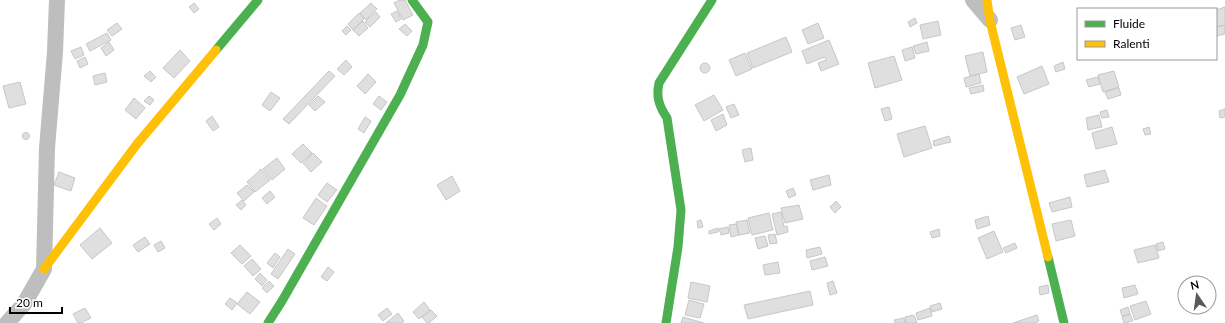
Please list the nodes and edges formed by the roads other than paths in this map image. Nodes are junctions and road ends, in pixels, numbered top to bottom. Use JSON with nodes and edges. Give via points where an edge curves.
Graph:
{"nodes":[{"id":1,"x":57,"y":0,"type":"edge"},
{"id":2,"x":258,"y":0,"type":"edge"},
{"id":3,"x":412,"y":0,"type":"edge"},
{"id":4,"x":712,"y":0,"type":"edge"},
{"id":5,"x":973,"y":0,"type":"edge"},
{"id":6,"x":987,"y":0,"type":"edge"},
{"id":7,"x":990,"y":21,"type":"junction"},
{"id":8,"x":44,"y":268,"type":"junction"},
{"id":9,"x":24,"y":304,"type":"junction"},
{"id":10,"x":7,"y":323,"type":"edge"},
{"id":11,"x":21,"y":323,"type":"edge"},
{"id":12,"x":268,"y":323,"type":"edge"},
{"id":13,"x":666,"y":323,"type":"edge"},
{"id":14,"x":1064,"y":323,"type":"edge"}],
"edges":[{"from":1,"to":8,"type":"street","via":[[47,148]]},
{"from":2,"to":8,"type":"street","via":[[137,144]]},
{"from":3,"to":12,"type":"street","via":[[428,22],[423,45],[396,102]]},
{"from":4,"to":13,"type":"street","via":[[660,83],[656,94],[659,108],[667,118],[681,210]]},
{"from":5,"to":7,"type":"street"},
{"from":6,"to":7,"type":"street"},
{"from":7,"to":14,"type":"street"},
{"from":8,"to":9,"type":"street"},
{"from":9,"to":10,"type":"street"},
{"from":9,"to":11,"type":"street"}]}
